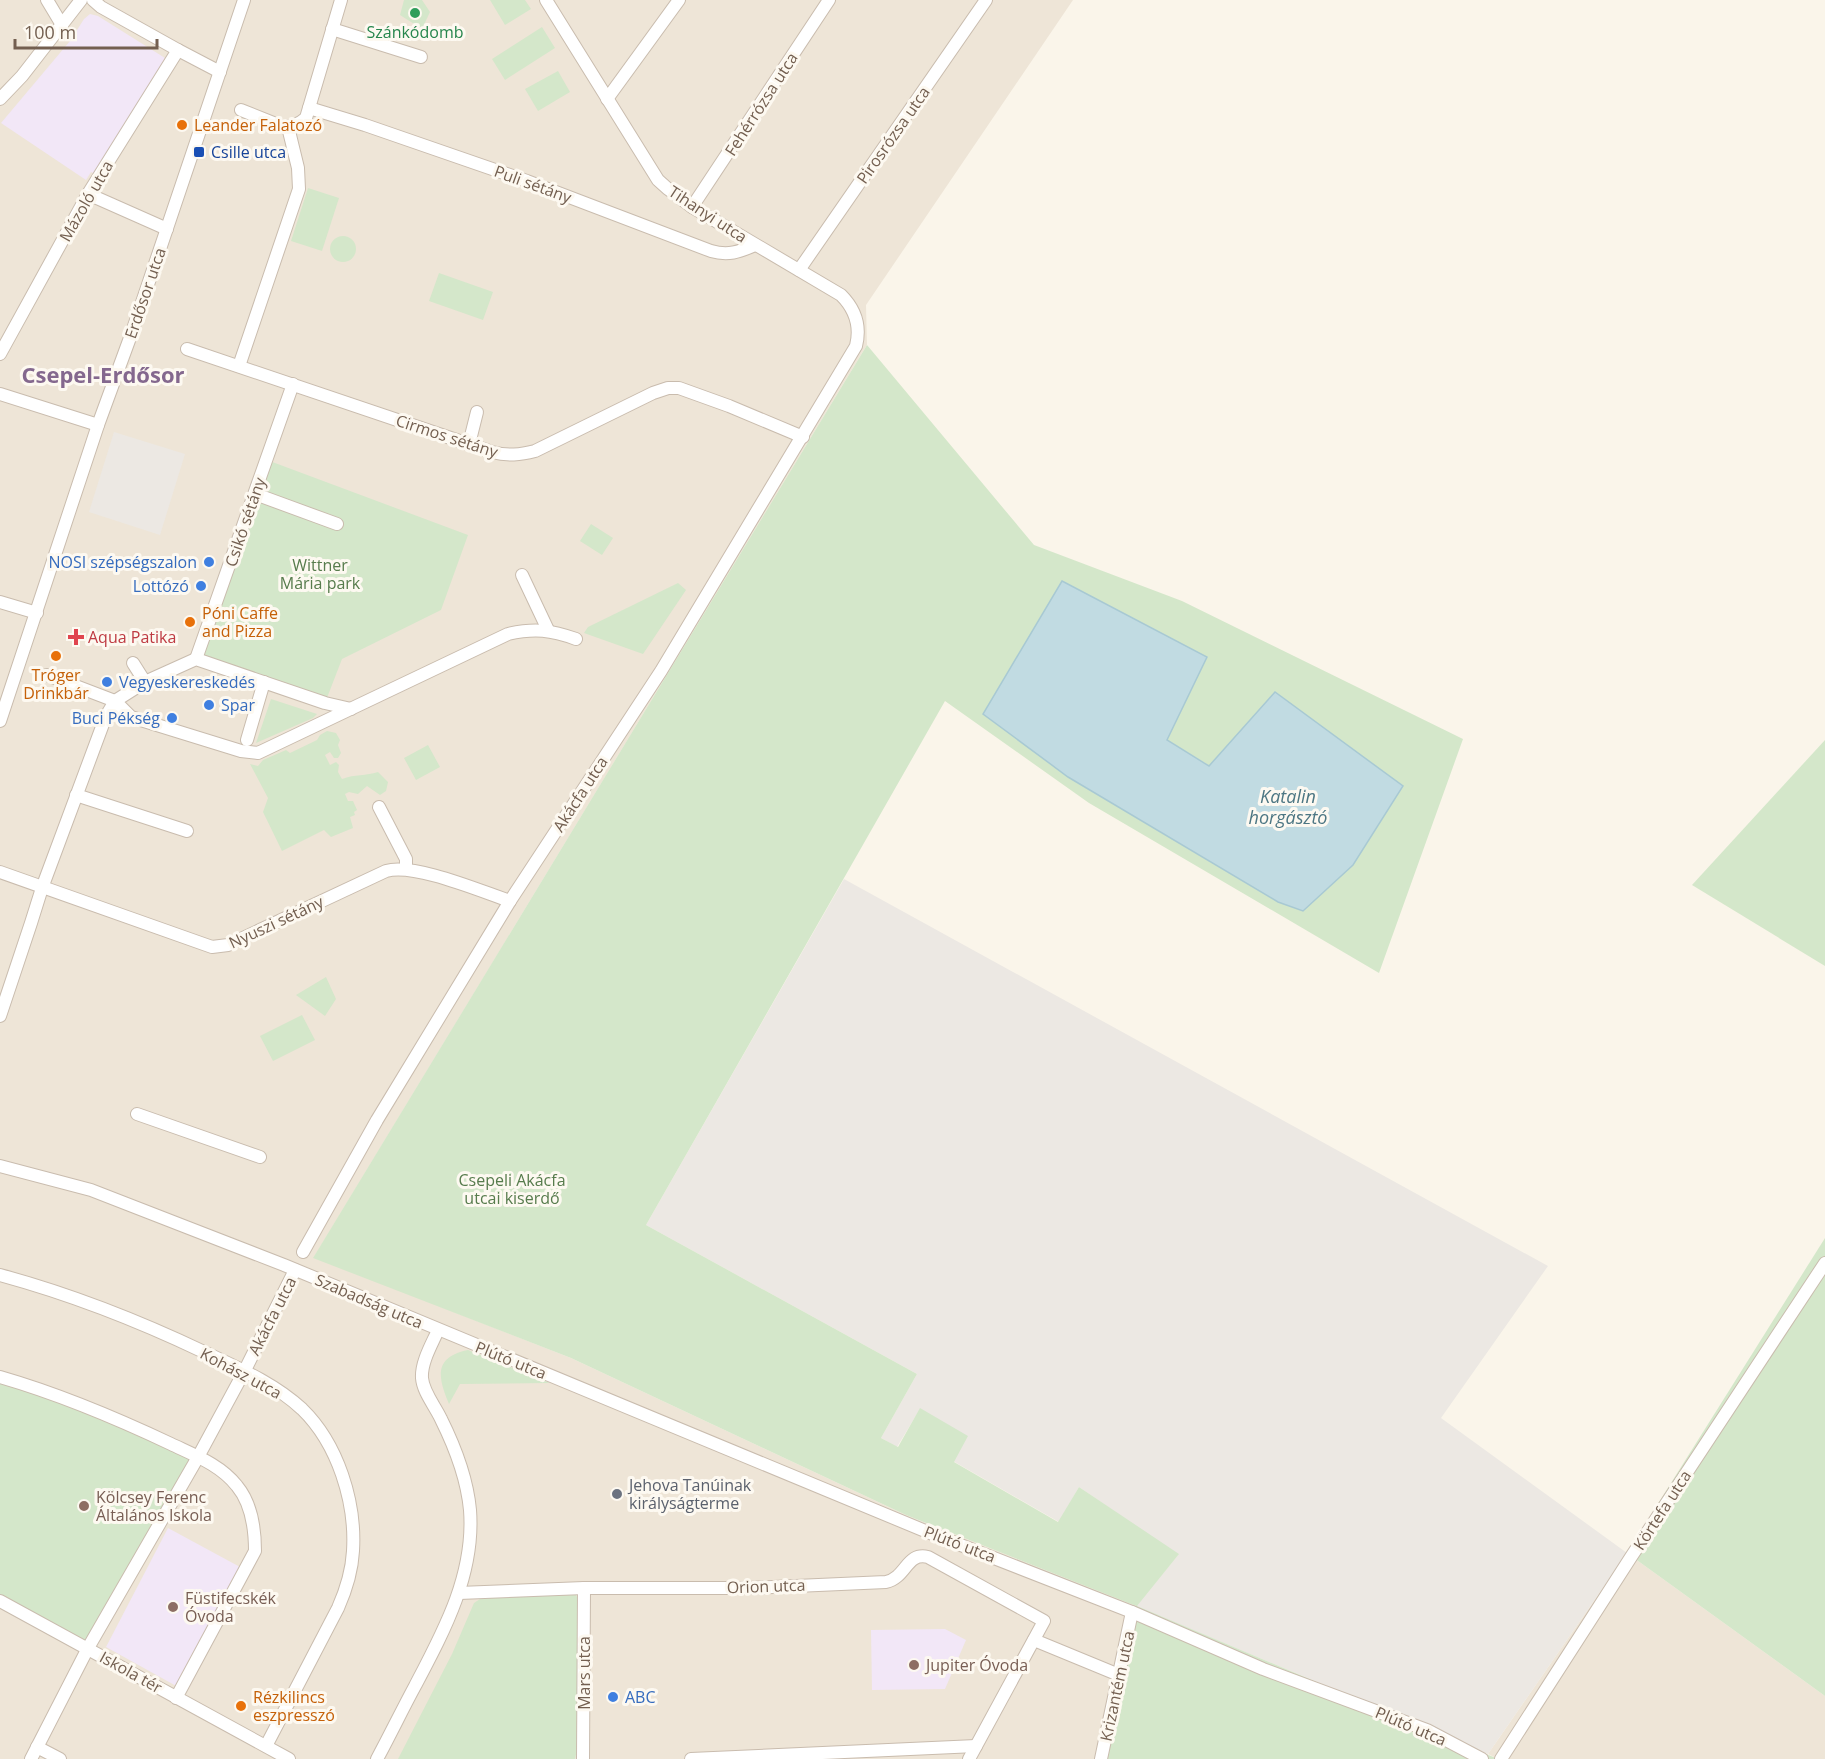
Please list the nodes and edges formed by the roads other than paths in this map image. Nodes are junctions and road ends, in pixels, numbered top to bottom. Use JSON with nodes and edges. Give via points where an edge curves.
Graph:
{"nodes":[{"id":1,"x":47,"y":0,"type":"edge"},
{"id":2,"x":81,"y":0,"type":"edge"},
{"id":3,"x":93,"y":0,"type":"edge"},
{"id":4,"x":244,"y":0,"type":"edge"},
{"id":5,"x":341,"y":0,"type":"edge"},
{"id":6,"x":546,"y":0,"type":"edge"},
{"id":7,"x":679,"y":0,"type":"edge"},
{"id":8,"x":829,"y":0,"type":"edge"},
{"id":9,"x":986,"y":0,"type":"edge"},
{"id":10,"x":62,"y":25,"type":"junction"},
{"id":11,"x":332,"y":29,"type":"junction"},
{"id":12,"x":178,"y":50,"type":"junction"},
{"id":13,"x":421,"y":57,"type":"dead end"},
{"id":14,"x":220,"y":72,"type":"junction"},
{"id":15,"x":0,"y":99,"type":"edge"},
{"id":16,"x":607,"y":99,"type":"junction"},
{"id":17,"x":309,"y":108,"type":"junction"},
{"id":18,"x":241,"y":110,"type":"dead end"},
{"id":19,"x":288,"y":127,"type":"junction"},
{"id":20,"x":88,"y":195,"type":"junction"},
{"id":21,"x":693,"y":207,"type":"junction"},
{"id":22,"x":167,"y":229,"type":"junction"},
{"id":23,"x":755,"y":244,"type":"junction"},
{"id":24,"x":799,"y":270,"type":"junction"},
{"id":25,"x":859,"y":336,"type":"joint"},
{"id":26,"x":187,"y":348,"type":"dead end"},
{"id":27,"x":0,"y":354,"type":"edge"},
{"id":28,"x":239,"y":366,"type":"junction"},
{"id":29,"x":293,"y":384,"type":"junction"},
{"id":30,"x":0,"y":394,"type":"edge"},
{"id":31,"x":477,"y":412,"type":"dead end"},
{"id":32,"x":98,"y":425,"type":"junction"},
{"id":33,"x":803,"y":437,"type":"junction"},
{"id":34,"x":469,"y":444,"type":"junction"},
{"id":35,"x":255,"y":494,"type":"junction"},
{"id":36,"x":337,"y":524,"type":"dead end"},
{"id":37,"x":522,"y":575,"type":"dead end"},
{"id":38,"x":0,"y":602,"type":"edge"},
{"id":39,"x":37,"y":613,"type":"junction"},
{"id":40,"x":548,"y":630,"type":"junction"},
{"id":41,"x":576,"y":639,"type":"dead end"},
{"id":42,"x":196,"y":659,"type":"junction"},
{"id":43,"x":133,"y":663,"type":"dead end"},
{"id":44,"x":47,"y":675,"type":"dead end"},
{"id":45,"x":145,"y":682,"type":"junction"},
{"id":46,"x":264,"y":682,"type":"junction"},
{"id":47,"x":115,"y":701,"type":"junction"},
{"id":48,"x":351,"y":708,"type":"junction"},
{"id":49,"x":0,"y":721,"type":"edge"},
{"id":50,"x":247,"y":740,"type":"dead end"},
{"id":51,"x":76,"y":795,"type":"junction"},
{"id":52,"x":379,"y":807,"type":"dead end"},
{"id":53,"x":187,"y":831,"type":"dead end"},
{"id":54,"x":406,"y":869,"type":"junction"},
{"id":55,"x":0,"y":872,"type":"edge"},
{"id":56,"x":42,"y":888,"type":"junction"},
{"id":57,"x":510,"y":901,"type":"junction"},
{"id":58,"x":0,"y":1016,"type":"edge"},
{"id":59,"x":137,"y":1114,"type":"dead end"},
{"id":60,"x":260,"y":1156,"type":"dead end"},
{"id":61,"x":0,"y":1166,"type":"edge"},
{"id":62,"x":303,"y":1252,"type":"dead end"},
{"id":63,"x":1825,"y":1263,"type":"edge"},
{"id":64,"x":295,"y":1270,"type":"junction"},
{"id":65,"x":0,"y":1275,"type":"edge"},
{"id":66,"x":438,"y":1330,"type":"junction"},
{"id":67,"x":244,"y":1370,"type":"junction"},
{"id":68,"x":0,"y":1377,"type":"edge"},
{"id":69,"x":198,"y":1457,"type":"junction"},
{"id":70,"x":584,"y":1588,"type":"junction"},
{"id":71,"x":459,"y":1593,"type":"junction"},
{"id":72,"x":0,"y":1601,"type":"edge"},
{"id":73,"x":1132,"y":1612,"type":"junction"},
{"id":74,"x":1034,"y":1640,"type":"junction"},
{"id":75,"x":88,"y":1648,"type":"junction"},
{"id":76,"x":1119,"y":1675,"type":"junction"},
{"id":77,"x":176,"y":1698,"type":"junction"},
{"id":78,"x":266,"y":1746,"type":"junction"},
{"id":79,"x":976,"y":1746,"type":"junction"},
{"id":80,"x":37,"y":1747,"type":"junction"},
{"id":81,"x":747,"y":1758,"type":"edge"},
{"id":82,"x":31,"y":1759,"type":"edge"},
{"id":83,"x":60,"y":1759,"type":"edge"},
{"id":84,"x":289,"y":1759,"type":"edge"},
{"id":85,"x":377,"y":1759,"type":"edge"},
{"id":86,"x":583,"y":1759,"type":"edge"},
{"id":87,"x":691,"y":1759,"type":"edge"},
{"id":88,"x":969,"y":1759,"type":"edge"},
{"id":89,"x":1101,"y":1759,"type":"edge"},
{"id":90,"x":1482,"y":1759,"type":"edge"},
{"id":91,"x":1501,"y":1759,"type":"edge"}],
"edges":[{"from":1,"to":10,"type":"street"},
{"from":2,"to":10,"type":"street"},
{"from":3,"to":12,"type":"street"},
{"from":4,"to":14,"type":"street","name":"Erdősor utca"},
{"from":5,"to":11,"type":"street"},
{"from":6,"to":16,"type":"street","name":"Tihanyi utca"},
{"from":7,"to":16,"type":"street"},
{"from":8,"to":21,"type":"street","name":"Fehérrózsa utca"},
{"from":9,"to":24,"type":"street","name":"Pirosrózsa utca"},
{"from":10,"to":15,"type":"street"},
{"from":11,"to":13,"type":"street"},
{"from":11,"to":17,"type":"street"},
{"from":12,"to":14,"type":"street"},
{"from":12,"to":20,"type":"street","name":"Mázoló utca"},
{"from":14,"to":22,"type":"street","name":"Erdősor utca"},
{"from":16,"to":21,"type":"street","name":"Tihanyi utca","via":[[658,180]]},
{"from":17,"to":19,"type":"street","via":[[306,118]]},
{"from":17,"to":23,"type":"street","name":"Puli sétány","via":[[527,181],[711,251],[732,254]]},
{"from":18,"to":19,"type":"street"},
{"from":19,"to":28,"type":"street","via":[[299,173],[298,189]]},
{"from":20,"to":22,"type":"street"},
{"from":20,"to":27,"type":"street","name":"Mázoló utca"},
{"from":21,"to":23,"type":"street","name":"Tihanyi utca"},
{"from":22,"to":32,"type":"street","name":"Erdősor utca"},
{"from":23,"to":24,"type":"street","name":"Tihanyi utca"},
{"from":24,"to":25,"type":"street","name":"Tihanyi utca","via":[[848,302],[858,323]]},
{"from":25,"to":33,"type":"street","name":"Akácfa utca"},
{"from":26,"to":28,"type":"street","name":"Cirmos sétány"},
{"from":28,"to":29,"type":"street","name":"Cirmos sétány"},
{"from":29,"to":34,"type":"street","name":"Cirmos sétány"},
{"from":29,"to":35,"type":"street","name":"Csikó sétány"},
{"from":30,"to":32,"type":"street"},
{"from":31,"to":34,"type":"street"},
{"from":32,"to":39,"type":"street","name":"Erdősor utca"},
{"from":33,"to":34,"type":"street","name":"Cirmos sétány","via":[[729,406],[679,388],[668,388],[536,451],[507,455]]},
{"from":33,"to":57,"type":"street","name":"Akácfa utca","via":[[661,671]]},
{"from":35,"to":36,"type":"street"},
{"from":35,"to":42,"type":"street","name":"Csikó sétány"},
{"from":37,"to":40,"type":"street"},
{"from":38,"to":39,"type":"street"},
{"from":39,"to":49,"type":"street","name":"Erdősor utca"},
{"from":40,"to":41,"type":"street"},
{"from":40,"to":48,"type":"street","via":[[508,634]]},
{"from":42,"to":45,"type":"street"},
{"from":42,"to":46,"type":"street"},
{"from":43,"to":45,"type":"street"},
{"from":44,"to":47,"type":"street"},
{"from":45,"to":47,"type":"street"},
{"from":46,"to":48,"type":"street"},
{"from":46,"to":50,"type":"street"},
{"from":47,"to":48,"type":"street","via":[[131,717],[250,753],[267,749]]},
{"from":47,"to":51,"type":"street"},
{"from":51,"to":53,"type":"street"},
{"from":51,"to":56,"type":"street"},
{"from":52,"to":54,"type":"street","via":[[406,859]]},
{"from":54,"to":56,"type":"street","name":"Nyuszi sétány","via":[[386,871],[219,947],[206,946]]},
{"from":54,"to":57,"type":"street","name":"Nyuszi sétány"},
{"from":55,"to":56,"type":"street","name":"Nyuszi sétány"},
{"from":56,"to":58,"type":"street"},
{"from":57,"to":62,"type":"street","name":"Akácfa utca","via":[[377,1120]]},
{"from":59,"to":60,"type":"street"},
{"from":61,"to":64,"type":"street","name":"Szabadság utca","via":[[91,1190]]},
{"from":63,"to":91,"type":"street","name":"Körtefa utca"},
{"from":64,"to":66,"type":"street","name":"Szabadság utca"},
{"from":64,"to":67,"type":"street","name":"Akácfa utca"},
{"from":65,"to":67,"type":"street","name":"Kohász utca","via":[[93,1305]]},
{"from":66,"to":71,"type":"street","name":"Szabadság utca","via":[[422,1379],[450,1440],[468,1495],[470,1533]]},
{"from":66,"to":73,"type":"street","name":"Plútó utca"},
{"from":67,"to":69,"type":"street","name":"Akácfa utca"},
{"from":67,"to":78,"type":"street","name":"Kohász utca","via":[[284,1394],[318,1429],[339,1468],[353,1530],[345,1592]]},
{"from":68,"to":69,"type":"street","name":"Iskola tér","via":[[129,1424]]},
{"from":69,"to":75,"type":"street","name":"Iskola tér"},
{"from":69,"to":77,"type":"street","name":"Iskola tér","via":[[237,1486],[252,1518],[255,1551]]},
{"from":70,"to":71,"type":"street","name":"Orion utca"},
{"from":70,"to":74,"type":"street","name":"Orion utca","via":[[749,1588],[886,1582],[894,1580],[920,1555],[1044,1621]]},
{"from":70,"to":86,"type":"street","name":"Mars utca"},
{"from":71,"to":85,"type":"street","name":"Szabadság utca"},
{"from":72,"to":75,"type":"street","name":"Iskola tér"},
{"from":73,"to":76,"type":"street","name":"Krizantém utca"},
{"from":73,"to":90,"type":"street","name":"Plútó utca","via":[[1263,1669],[1427,1730]]},
{"from":74,"to":76,"type":"street"},
{"from":74,"to":79,"type":"street"},
{"from":75,"to":77,"type":"street","name":"Iskola tér"},
{"from":75,"to":80,"type":"street"},
{"from":76,"to":89,"type":"street","name":"Krizantém utca"},
{"from":77,"to":78,"type":"street"},
{"from":78,"to":84,"type":"street"},
{"from":79,"to":81,"type":"street"},
{"from":79,"to":88,"type":"street"},
{"from":80,"to":82,"type":"street"},
{"from":80,"to":83,"type":"street"},
{"from":81,"to":87,"type":"street"}]}
